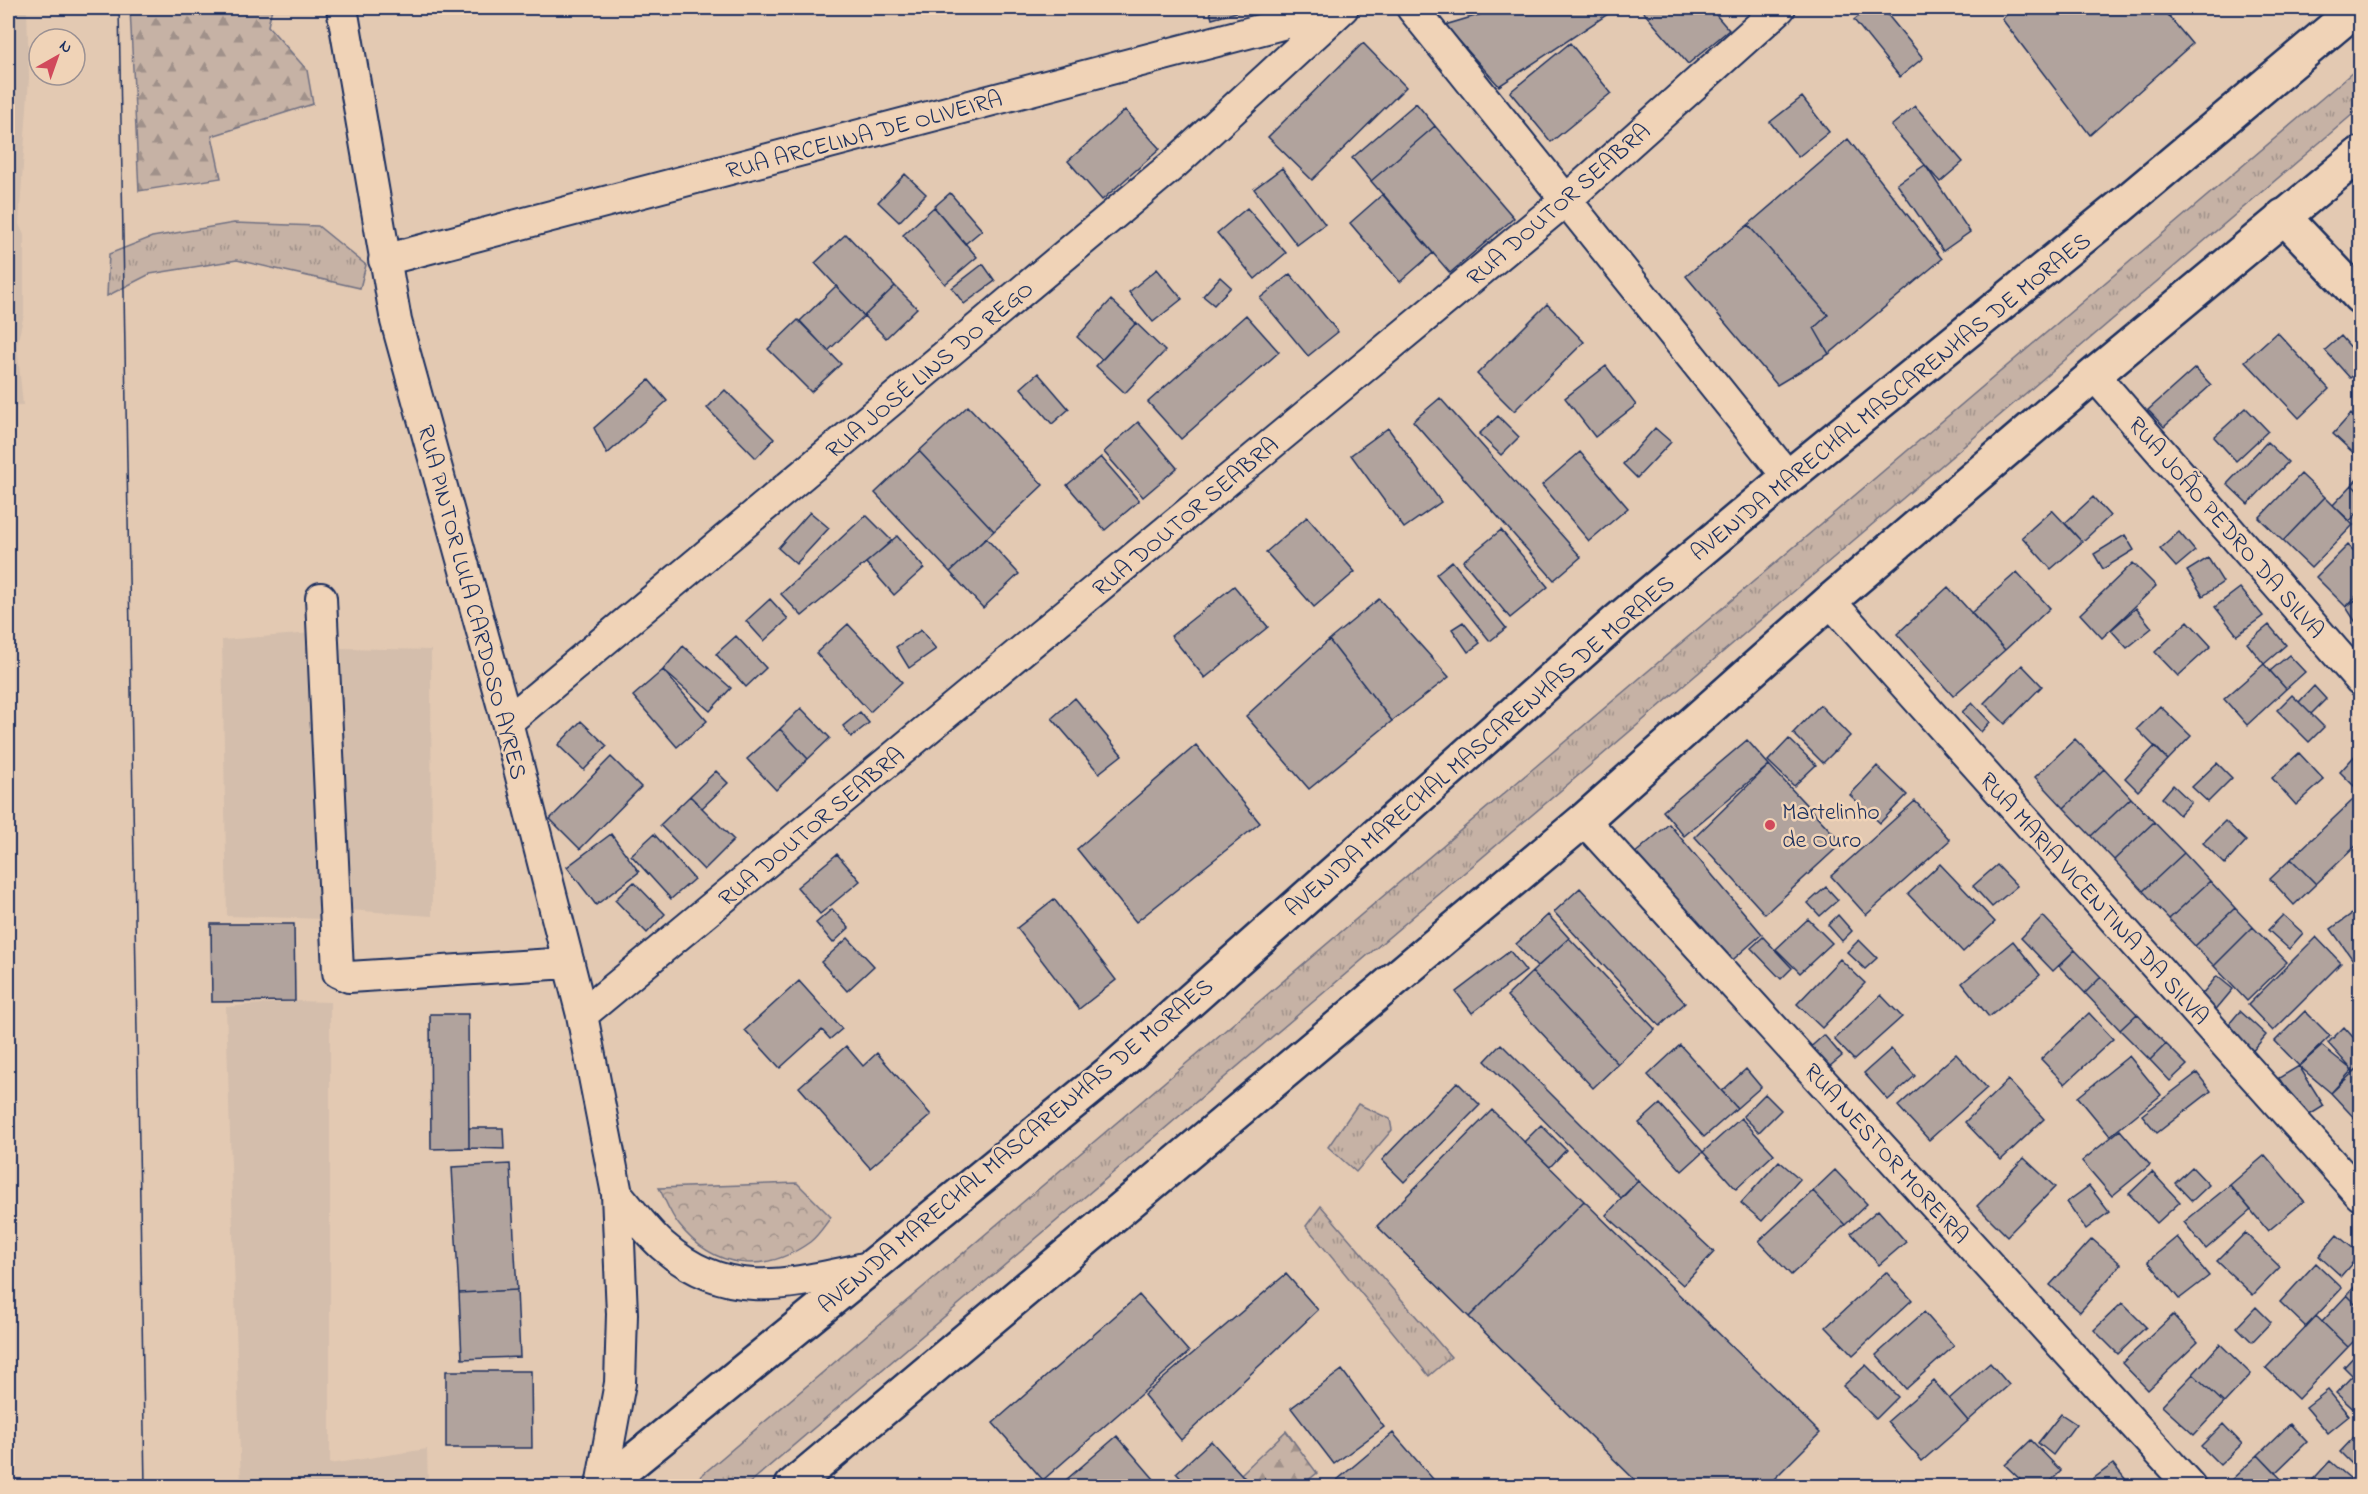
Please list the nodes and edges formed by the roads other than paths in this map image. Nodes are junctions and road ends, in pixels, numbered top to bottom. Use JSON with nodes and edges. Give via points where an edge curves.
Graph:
{"nodes":[{"id":1,"x":342,"y":8,"type":"edge"},
{"id":2,"x":1343,"y":8,"type":"edge"},
{"id":3,"x":1412,"y":8,"type":"edge"},
{"id":4,"x":1780,"y":8,"type":"edge"},
{"id":5,"x":2357,"y":8,"type":"edge"},
{"id":6,"x":2361,"y":154,"type":"edge"},
{"id":7,"x":1566,"y":200,"type":"junction"},
{"id":8,"x":2283,"y":216,"type":"junction"},
{"id":9,"x":384,"y":260,"type":"junction"},
{"id":10,"x":2361,"y":297,"type":"edge"},
{"id":11,"x":2094,"y":375,"type":"junction"},
{"id":12,"x":1788,"y":477,"type":"junction"},
{"id":13,"x":321,"y":598,"type":"dead end"},
{"id":14,"x":1830,"y":601,"type":"junction"},
{"id":15,"x":2361,"y":680,"type":"edge"},
{"id":16,"x":507,"y":722,"type":"junction"},
{"id":17,"x":1584,"y":820,"type":"junction"},
{"id":18,"x":569,"y":963,"type":"junction"},
{"id":19,"x":582,"y":1015,"type":"junction"},
{"id":20,"x":617,"y":1194,"type":"junction"},
{"id":21,"x":2361,"y":1195,"type":"edge"},
{"id":22,"x":870,"y":1267,"type":"junction"},
{"id":23,"x":602,"y":1486,"type":"edge"},
{"id":24,"x":792,"y":1486,"type":"edge"},
{"id":25,"x":2190,"y":1486,"type":"edge"}],
"edges":[{"from":1,"to":9,"type":"street","name":"RUA PINTOR LULA CARDOSO AYRES"},
{"from":2,"to":9,"type":"street","name":"RUA ARCELINA DE OLIVEIRA"},
{"from":2,"to":16,"type":"street","name":"RUA JOSÉ LINS DO REGO","via":[[1174,164]]},
{"from":3,"to":7,"type":"street"},
{"from":4,"to":7,"type":"street","name":"RUA DOUTOR SEABRA"},
{"from":5,"to":12,"type":"main road","name":"AVENIDA MARECHAL MASCARENHAS DE MORAES"},
{"from":6,"to":8,"type":"main road"},
{"from":7,"to":12,"type":"street"},
{"from":7,"to":19,"type":"street","name":"RUA DOUTOR SEABRA"},
{"from":8,"to":10,"type":"main road"},
{"from":8,"to":11,"type":"main road"},
{"from":9,"to":16,"type":"street","name":"RUA PINTOR LULA CARDOSO AYRES","via":[[396,321]]},
{"from":11,"to":14,"type":"main road"},
{"from":11,"to":15,"type":"street","name":"RUA JOÃO PEDRO DA SILVA"},
{"from":12,"to":22,"type":"main road","name":"AVENIDA MARECHAL MASCARENHAS DE MORAES","via":[[1617,621],[1109,1073]]},
{"from":13,"to":18,"type":"street","via":[[338,972],[350,977]]},
{"from":14,"to":17,"type":"main road"},
{"from":14,"to":21,"type":"street","name":"RUA MARIA VICENTINA DA SILVA"},
{"from":16,"to":18,"type":"street","name":"RUA PINTOR LULA CARDOSO AYRES"},
{"from":17,"to":24,"type":"main road"},
{"from":17,"to":25,"type":"street","name":"RUA NESTOR MOREIRA"},
{"from":18,"to":19,"type":"street","name":"RUA PINTOR LULA CARDOSO AYRES"},
{"from":19,"to":20,"type":"street","name":"RUA PINTOR LULA CARDOSO AYRES"},
{"from":20,"to":22,"type":"street","via":[[663,1246],[700,1271],[736,1284],[788,1284]]},
{"from":20,"to":23,"type":"street","name":"RUA PINTOR LULA CARDOSO AYRES","via":[[622,1314],[620,1383]]},
{"from":22,"to":23,"type":"main road","name":"AVENIDA MARECHAL MASCARENHAS DE MORAES"}]}
